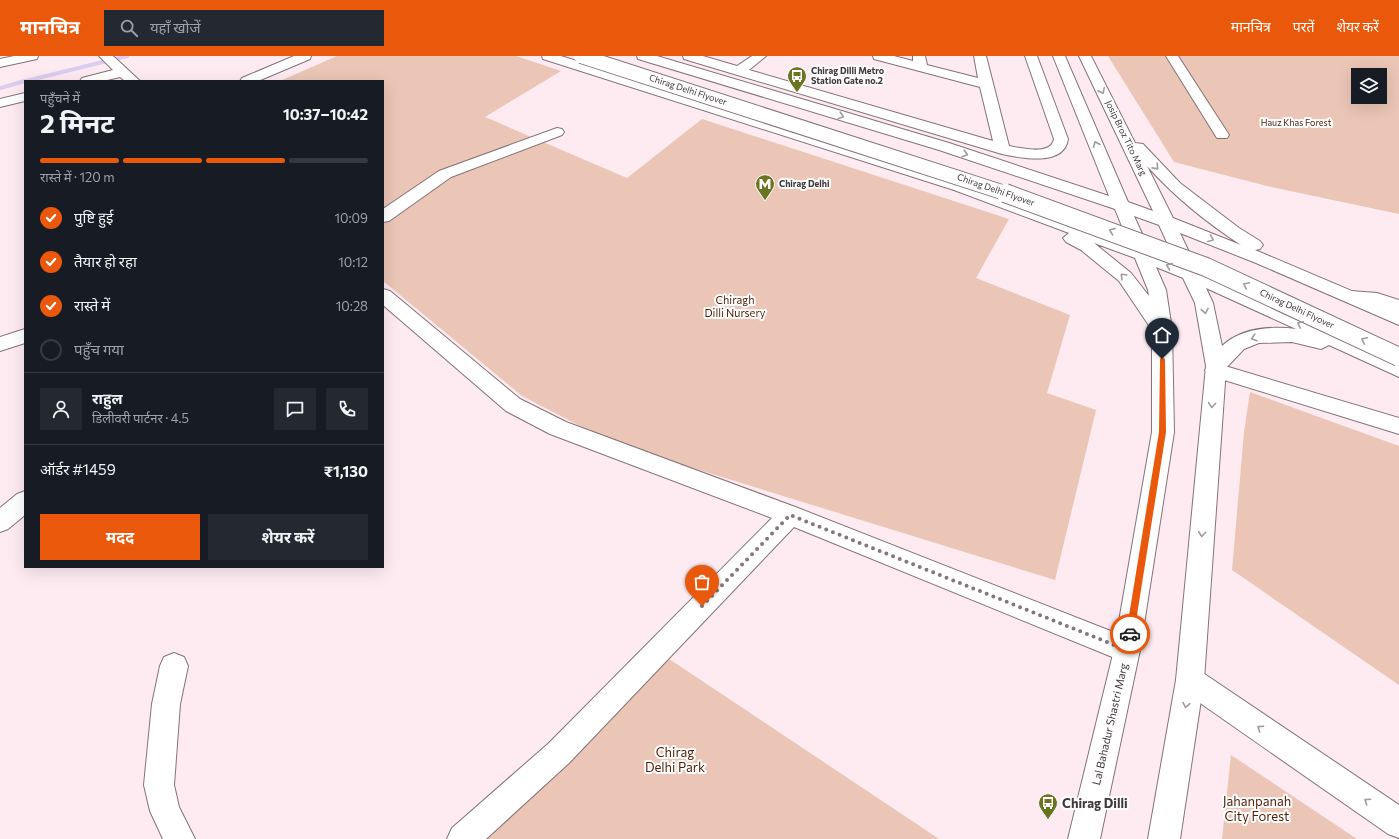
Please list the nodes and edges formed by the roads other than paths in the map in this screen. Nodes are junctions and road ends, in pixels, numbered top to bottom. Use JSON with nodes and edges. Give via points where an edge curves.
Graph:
{"nodes":[{"id":1,"x":20,"y":56,"type":"edge"},
{"id":2,"x":32,"y":56,"type":"edge"},
{"id":3,"x":105,"y":56,"type":"edge"},
{"id":4,"x":305,"y":56,"type":"edge"},
{"id":5,"x":548,"y":56,"type":"edge"},
{"id":6,"x":580,"y":56,"type":"edge"},
{"id":7,"x":615,"y":56,"type":"edge"},
{"id":8,"x":643,"y":56,"type":"edge"},
{"id":9,"x":689,"y":56,"type":"edge"},
{"id":10,"x":760,"y":56,"type":"edge"},
{"id":11,"x":879,"y":56,"type":"edge"},
{"id":12,"x":980,"y":56,"type":"edge"},
{"id":13,"x":1031,"y":56,"type":"edge"},
{"id":14,"x":1059,"y":56,"type":"edge"},
{"id":15,"x":1085,"y":56,"type":"edge"},
{"id":16,"x":1172,"y":56,"type":"edge"},
{"id":17,"x":0,"y":62,"type":"edge"},
{"id":18,"x":920,"y":62,"type":"edge"},
{"id":19,"x":119,"y":70,"type":"junction"},
{"id":20,"x":739,"y":71,"type":"junction"},
{"id":21,"x":90,"y":80,"type":"edge"},
{"id":22,"x":132,"y":80,"type":"edge"},
{"id":23,"x":250,"y":80,"type":"edge"},
{"id":24,"x":986,"y":84,"type":"junction"},
{"id":25,"x":24,"y":97,"type":"edge"},
{"id":26,"x":0,"y":103,"type":"edge"},
{"id":27,"x":798,"y":103,"type":"junction"},
{"id":28,"x":770,"y":127,"type":"junction"},
{"id":29,"x":1121,"y":128,"type":"junction"},
{"id":30,"x":557,"y":132,"type":"dead end"},
{"id":31,"x":1222,"y":135,"type":"dead end"},
{"id":32,"x":1002,"y":149,"type":"junction"},
{"id":33,"x":1104,"y":162,"type":"junction"},
{"id":34,"x":1041,"y":179,"type":"junction"},
{"id":35,"x":1123,"y":206,"type":"junction"},
{"id":36,"x":1022,"y":210,"type":"junction"},
{"id":37,"x":384,"y":216,"type":"edge"},
{"id":38,"x":1166,"y":221,"type":"junction"},
{"id":39,"x":1143,"y":255,"type":"junction"},
{"id":40,"x":1191,"y":275,"type":"junction"},
{"id":41,"x":1308,"y":278,"type":"junction"},
{"id":42,"x":384,"y":296,"type":"edge"},
{"id":43,"x":1351,"y":297,"type":"junction"},
{"id":44,"x":1399,"y":306,"type":"edge"},
{"id":45,"x":1399,"y":319,"type":"edge"},
{"id":46,"x":1162,"y":330,"type":"junction"},
{"id":47,"x":24,"y":336,"type":"edge"},
{"id":48,"x":1399,"y":341,"type":"edge"},
{"id":49,"x":0,"y":344,"type":"edge"},
{"id":50,"x":1399,"y":357,"type":"edge"},
{"id":51,"x":1215,"y":368,"type":"junction"},
{"id":52,"x":1399,"y":370,"type":"edge"},
{"id":53,"x":1399,"y":426,"type":"edge"},
{"id":54,"x":24,"y":501,"type":"edge"},
{"id":55,"x":790,"y":515,"type":"junction"},
{"id":56,"x":0,"y":522,"type":"edge"},
{"id":57,"x":1127,"y":650,"type":"junction"},
{"id":58,"x":174,"y":666,"type":"dead end"},
{"id":59,"x":1190,"y":680,"type":"junction"},
{"id":60,"x":1399,"y":823,"type":"edge"},
{"id":61,"x":179,"y":839,"type":"edge"},
{"id":62,"x":463,"y":839,"type":"edge"},
{"id":63,"x":1084,"y":839,"type":"edge"},
{"id":64,"x":1164,"y":839,"type":"edge"}],
"edges":[{"from":1,"to":17,"type":"main road"},
{"from":2,"to":17,"type":"main road"},
{"from":3,"to":19,"type":"main road"},
{"from":4,"to":23,"type":"main road"},
{"from":5,"to":28,"type":"main road"},
{"from":50,"to":6,"type":"main road","name":"Chirag Delhi Flyover","one_way":true,"bridge":true,"via":[[1206,267],[1088,222],[963,178]]},
{"from":7,"to":48,"type":"main road","name":"Chirag Delhi Flyover","via":[[970,168],[1095,211],[1214,257]]},
{"from":8,"to":27,"type":"main road"},
{"from":9,"to":20,"type":"main road"},
{"from":10,"to":20,"type":"main road"},
{"from":11,"to":18,"type":"main road"},
{"from":12,"to":24,"type":"main road"},
{"from":13,"to":32,"type":"main road","via":[[1062,143],[1052,152],[1042,153]]},
{"from":33,"to":14,"type":"main road","one_way":true},
{"from":15,"to":29,"type":"main road","name":"Josip Broz Tito Marg","one_way":true},
{"from":16,"to":31,"type":"main road"},
{"from":18,"to":24,"type":"main road"},
{"from":19,"to":21,"type":"main road"},
{"from":19,"to":22,"type":"main road"},
{"from":20,"to":32,"type":"main road"},
{"from":24,"to":32,"type":"main road"},
{"from":25,"to":26,"type":"main road"},
{"from":27,"to":28,"type":"main road"},
{"from":27,"to":34,"type":"main road","one_way":true},
{"from":28,"to":36,"type":"main road","via":[[960,187]]},
{"from":29,"to":38,"type":"main road","name":"Josip Broz Tito Marg"},
{"from":29,"to":41,"type":"main road","one_way":true,"via":[[1174,186],[1233,232]]},
{"from":30,"to":37,"type":"main road","via":[[445,174]]},
{"from":33,"to":34,"type":"main road","via":[[1093,179],[1085,182],[1068,184]]},
{"from":33,"to":35,"type":"main road"},
{"from":34,"to":35,"type":"main road"},
{"from":35,"to":38,"type":"main road"},
{"from":35,"to":39,"type":"main road","name":"Lal Bahadur Shastri Marg"},
{"from":36,"to":39,"type":"main road"},
{"from":46,"to":36,"type":"main road","one_way":true,"via":[[1125,277],[1087,246]]},
{"from":38,"to":40,"type":"main road","name":"Josip Broz Tito Marg"},
{"from":38,"to":41,"type":"main road","one_way":true},
{"from":40,"to":39,"type":"main road","one_way":true},
{"from":39,"to":46,"type":"main road","name":"Lal Bahadur Shastri Marg","via":[[1157,290]]},
{"from":40,"to":51,"type":"main road","one_way":true,"via":[[1204,303]]},
{"from":52,"to":40,"type":"main road","one_way":true},
{"from":41,"to":43,"type":"main road"},
{"from":42,"to":55,"type":"main road","via":[[513,405],[533,416],[558,428]]},
{"from":43,"to":44,"type":"main road","via":[[1377,299]]},
{"from":43,"to":45,"type":"main road"},
{"from":46,"to":57,"type":"main road","name":"Lal Bahadur Shastri Marg","via":[[1162,432]]},
{"from":47,"to":49,"type":"main road"},
{"from":52,"to":51,"type":"main road","one_way":true,"via":[[1318,341],[1284,335],[1259,336],[1240,342]]},
{"from":51,"to":53,"type":"main road"},
{"from":51,"to":59,"type":"main road","one_way":true},
{"from":54,"to":56,"type":"main road"},
{"from":55,"to":57,"type":"main road"},
{"from":55,"to":62,"type":"main road","via":[[559,753]]},
{"from":57,"to":63,"type":"main road","name":"Lal Bahadur Shastri Marg"},
{"from":58,"to":61,"type":"main road","via":[[166,704],[159,785],[165,811]]},
{"from":60,"to":59,"type":"main road","one_way":true},
{"from":59,"to":64,"type":"main road","one_way":true}]}
